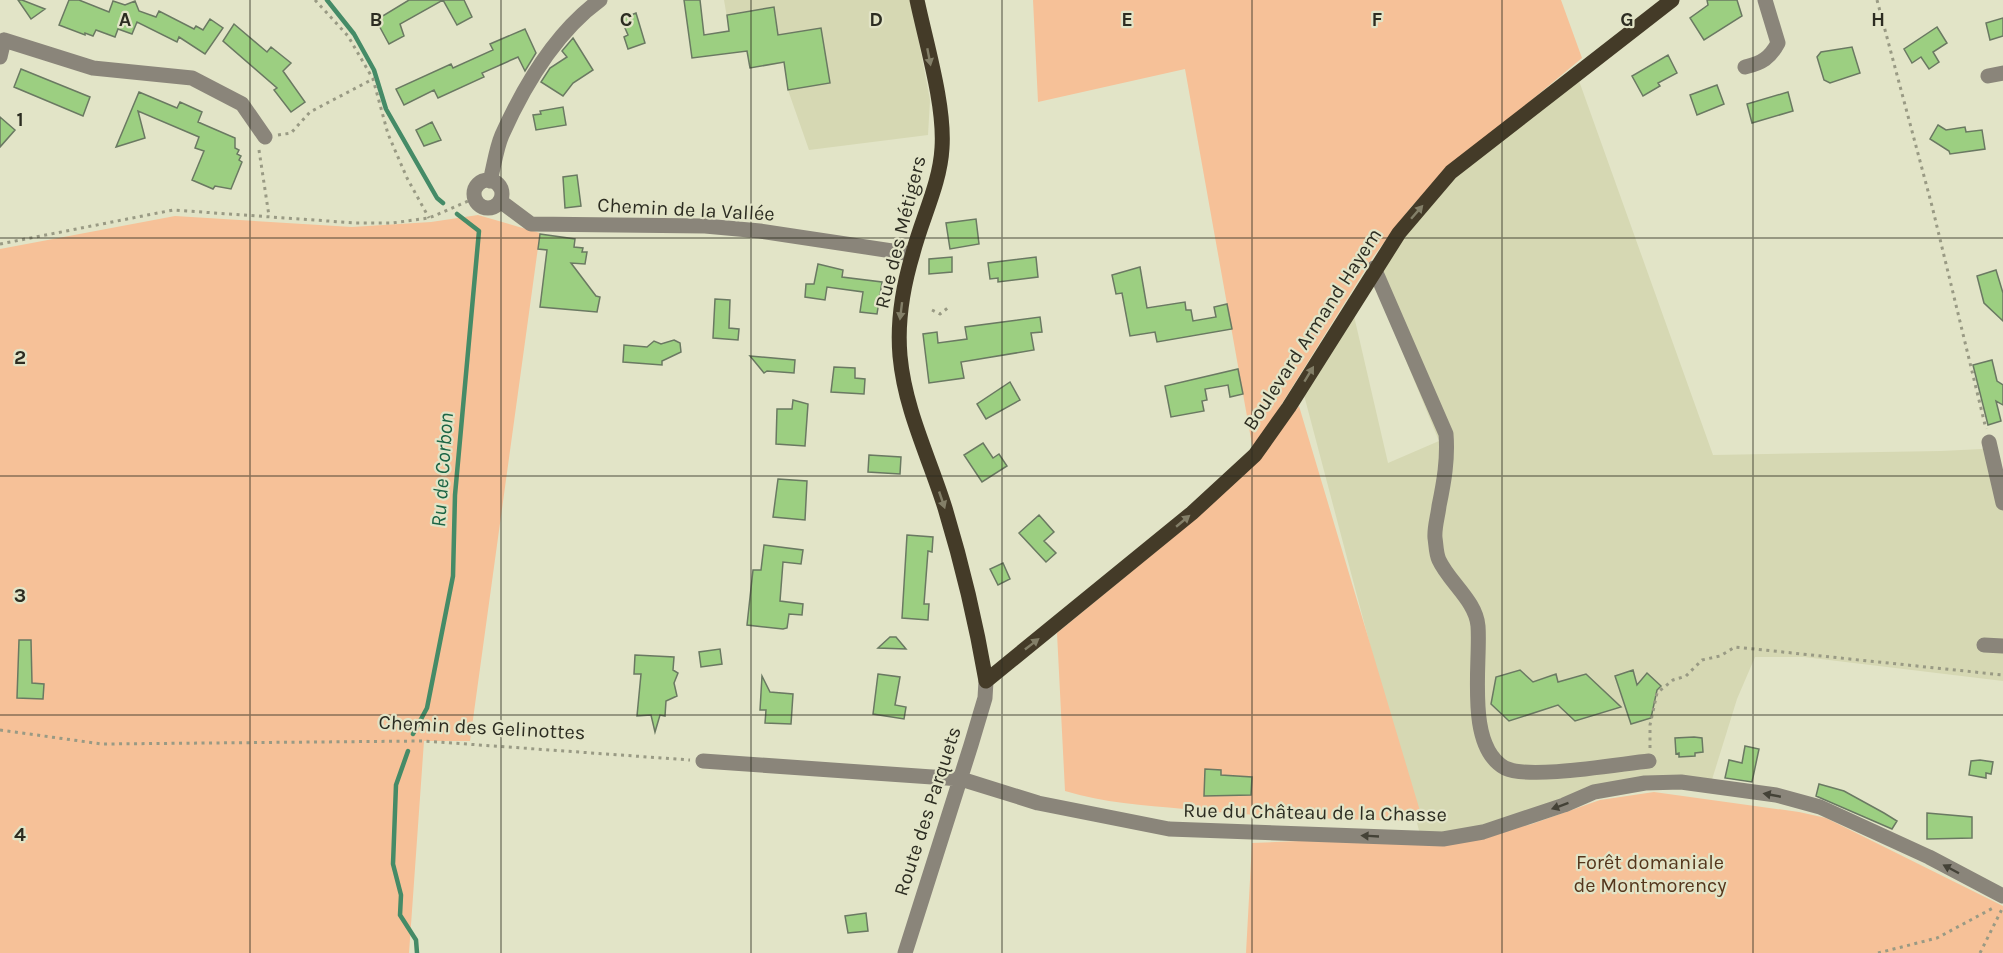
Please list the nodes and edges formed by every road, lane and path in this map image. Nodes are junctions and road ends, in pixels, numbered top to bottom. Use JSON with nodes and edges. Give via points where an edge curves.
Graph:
{"nodes":[{"id":1,"x":315,"y":0,"type":"edge"},
{"id":2,"x":600,"y":0,"type":"edge"},
{"id":3,"x":917,"y":0,"type":"edge"},
{"id":4,"x":1672,"y":0,"type":"edge"},
{"id":5,"x":1764,"y":0,"type":"edge"},
{"id":6,"x":1876,"y":0,"type":"edge"},
{"id":7,"x":2,"y":34,"type":"edge"},
{"id":8,"x":0,"y":57,"type":"edge"},
{"id":9,"x":1745,"y":67,"type":"dead end"},
{"id":10,"x":373,"y":79,"type":"junction"},
{"id":11,"x":265,"y":136,"type":"junction"},
{"id":12,"x":490,"y":181,"type":"junction"},
{"id":13,"x":475,"y":198,"type":"junction"},
{"id":14,"x":500,"y":201,"type":"junction"},
{"id":15,"x":269,"y":216,"type":"junction"},
{"id":16,"x":429,"y":218,"type":"junction"},
{"id":17,"x":0,"y":244,"type":"edge"},
{"id":18,"x":912,"y":254,"type":"junction"},
{"id":19,"x":1374,"y":268,"type":"junction"},
{"id":20,"x":949,"y":307,"type":"dead end"},
{"id":21,"x":932,"y":310,"type":"dead end"},
{"id":22,"x":1989,"y":442,"type":"joint"},
{"id":23,"x":2003,"y":503,"type":"edge"},
{"id":24,"x":1984,"y":645,"type":"dead end"},
{"id":25,"x":2003,"y":646,"type":"edge"},
{"id":26,"x":2003,"y":675,"type":"edge"},
{"id":27,"x":986,"y":681,"type":"junction"},
{"id":28,"x":0,"y":730,"type":"edge"},
{"id":29,"x":703,"y":761,"type":"joint"},
{"id":30,"x":1649,"y":761,"type":"joint"},
{"id":31,"x":1588,"y":767,"type":"junction"},
{"id":32,"x":961,"y":779,"type":"junction"},
{"id":33,"x":1593,"y":792,"type":"junction"},
{"id":34,"x":2003,"y":896,"type":"edge"},
{"id":35,"x":2003,"y":903,"type":"edge"},
{"id":36,"x":2003,"y":908,"type":"edge"},
{"id":37,"x":905,"y":953,"type":"edge"},
{"id":38,"x":1878,"y":953,"type":"edge"},
{"id":39,"x":1980,"y":953,"type":"edge"}],
"edges":[{"from":1,"to":10,"type":"path","via":[[348,36]]},
{"from":2,"to":12,"type":"street","via":[[560,37],[533,80],[502,136]]},
{"from":3,"to":18,"type":"main road","name":"Rue des Métigers","one_way":true,"via":[[939,110],[942,147],[937,178]]},
{"from":19,"to":4,"type":"main road","name":"Boulevard Armand Hayem","one_way":true,"via":[[1451,172]]},
{"from":5,"to":9,"type":"street","via":[[1778,43],[1771,56]]},
{"from":6,"to":22,"type":"path","via":[[1932,206]]},
{"from":7,"to":8,"type":"street"},
{"from":7,"to":11,"type":"street","via":[[93,68],[192,78],[242,104]]},
{"from":10,"to":11,"type":"path","via":[[310,112],[291,133]]},
{"from":10,"to":16,"type":"path","via":[[388,134]]},
{"from":11,"to":15,"type":"path","via":[[259,149]]},
{"from":12,"to":13,"type":"street","via":[[478,185]]},
{"from":12,"to":14,"type":"street","via":[[501,188]]},
{"from":13,"to":14,"type":"street","via":[[484,207],[493,207]]},
{"from":13,"to":16,"type":"path"},
{"from":14,"to":18,"type":"street","name":"Chemin de la Vallée","via":[[531,224],[727,228]]},
{"from":15,"to":16,"type":"path","via":[[356,223]]},
{"from":15,"to":17,"type":"path","via":[[173,210]]},
{"from":18,"to":27,"type":"main road","name":"Rue des Métigers","one_way":true,"via":[[900,324],[905,389],[945,508]]},
{"from":27,"to":19,"type":"main road","name":"Boulevard Armand Hayem","one_way":true,"via":[[1192,513],[1255,455]]},
{"from":19,"to":31,"type":"street","via":[[1446,434],[1448,458],[1434,535],[1439,560],[1474,612],[1478,626],[1475,684],[1491,757],[1516,772],[1536,774]]},
{"from":20,"to":21,"type":"path","via":[[940,314]]},
{"from":22,"to":23,"type":"street"},
{"from":24,"to":25,"type":"street"},
{"from":26,"to":30,"type":"path","via":[[1735,647],[1702,660],[1686,676],[1673,680],[1657,693],[1650,725]]},
{"from":27,"to":32,"type":"street","name":"Route des Parquets","via":[[985,698]]},
{"from":28,"to":29,"type":"path","name":"Chemin des Gelinottes","via":[[102,744],[424,741]]},
{"from":29,"to":32,"type":"street"},
{"from":30,"to":31,"type":"street"},
{"from":31,"to":33,"type":"street"},
{"from":33,"to":32,"type":"street","name":"Rue du Château de la Chasse","one_way":true,"via":[[1484,832],[1443,839],[1169,829],[1038,803]]},
{"from":32,"to":37,"type":"street","name":"Route des Parquets"},
{"from":34,"to":33,"type":"street","name":"Rue du Château de la Chasse","one_way":true,"via":[[1820,807],[1776,795],[1681,782]]},
{"from":35,"to":38,"type":"path","via":[[1937,938]]},
{"from":36,"to":39,"type":"path"}]}
